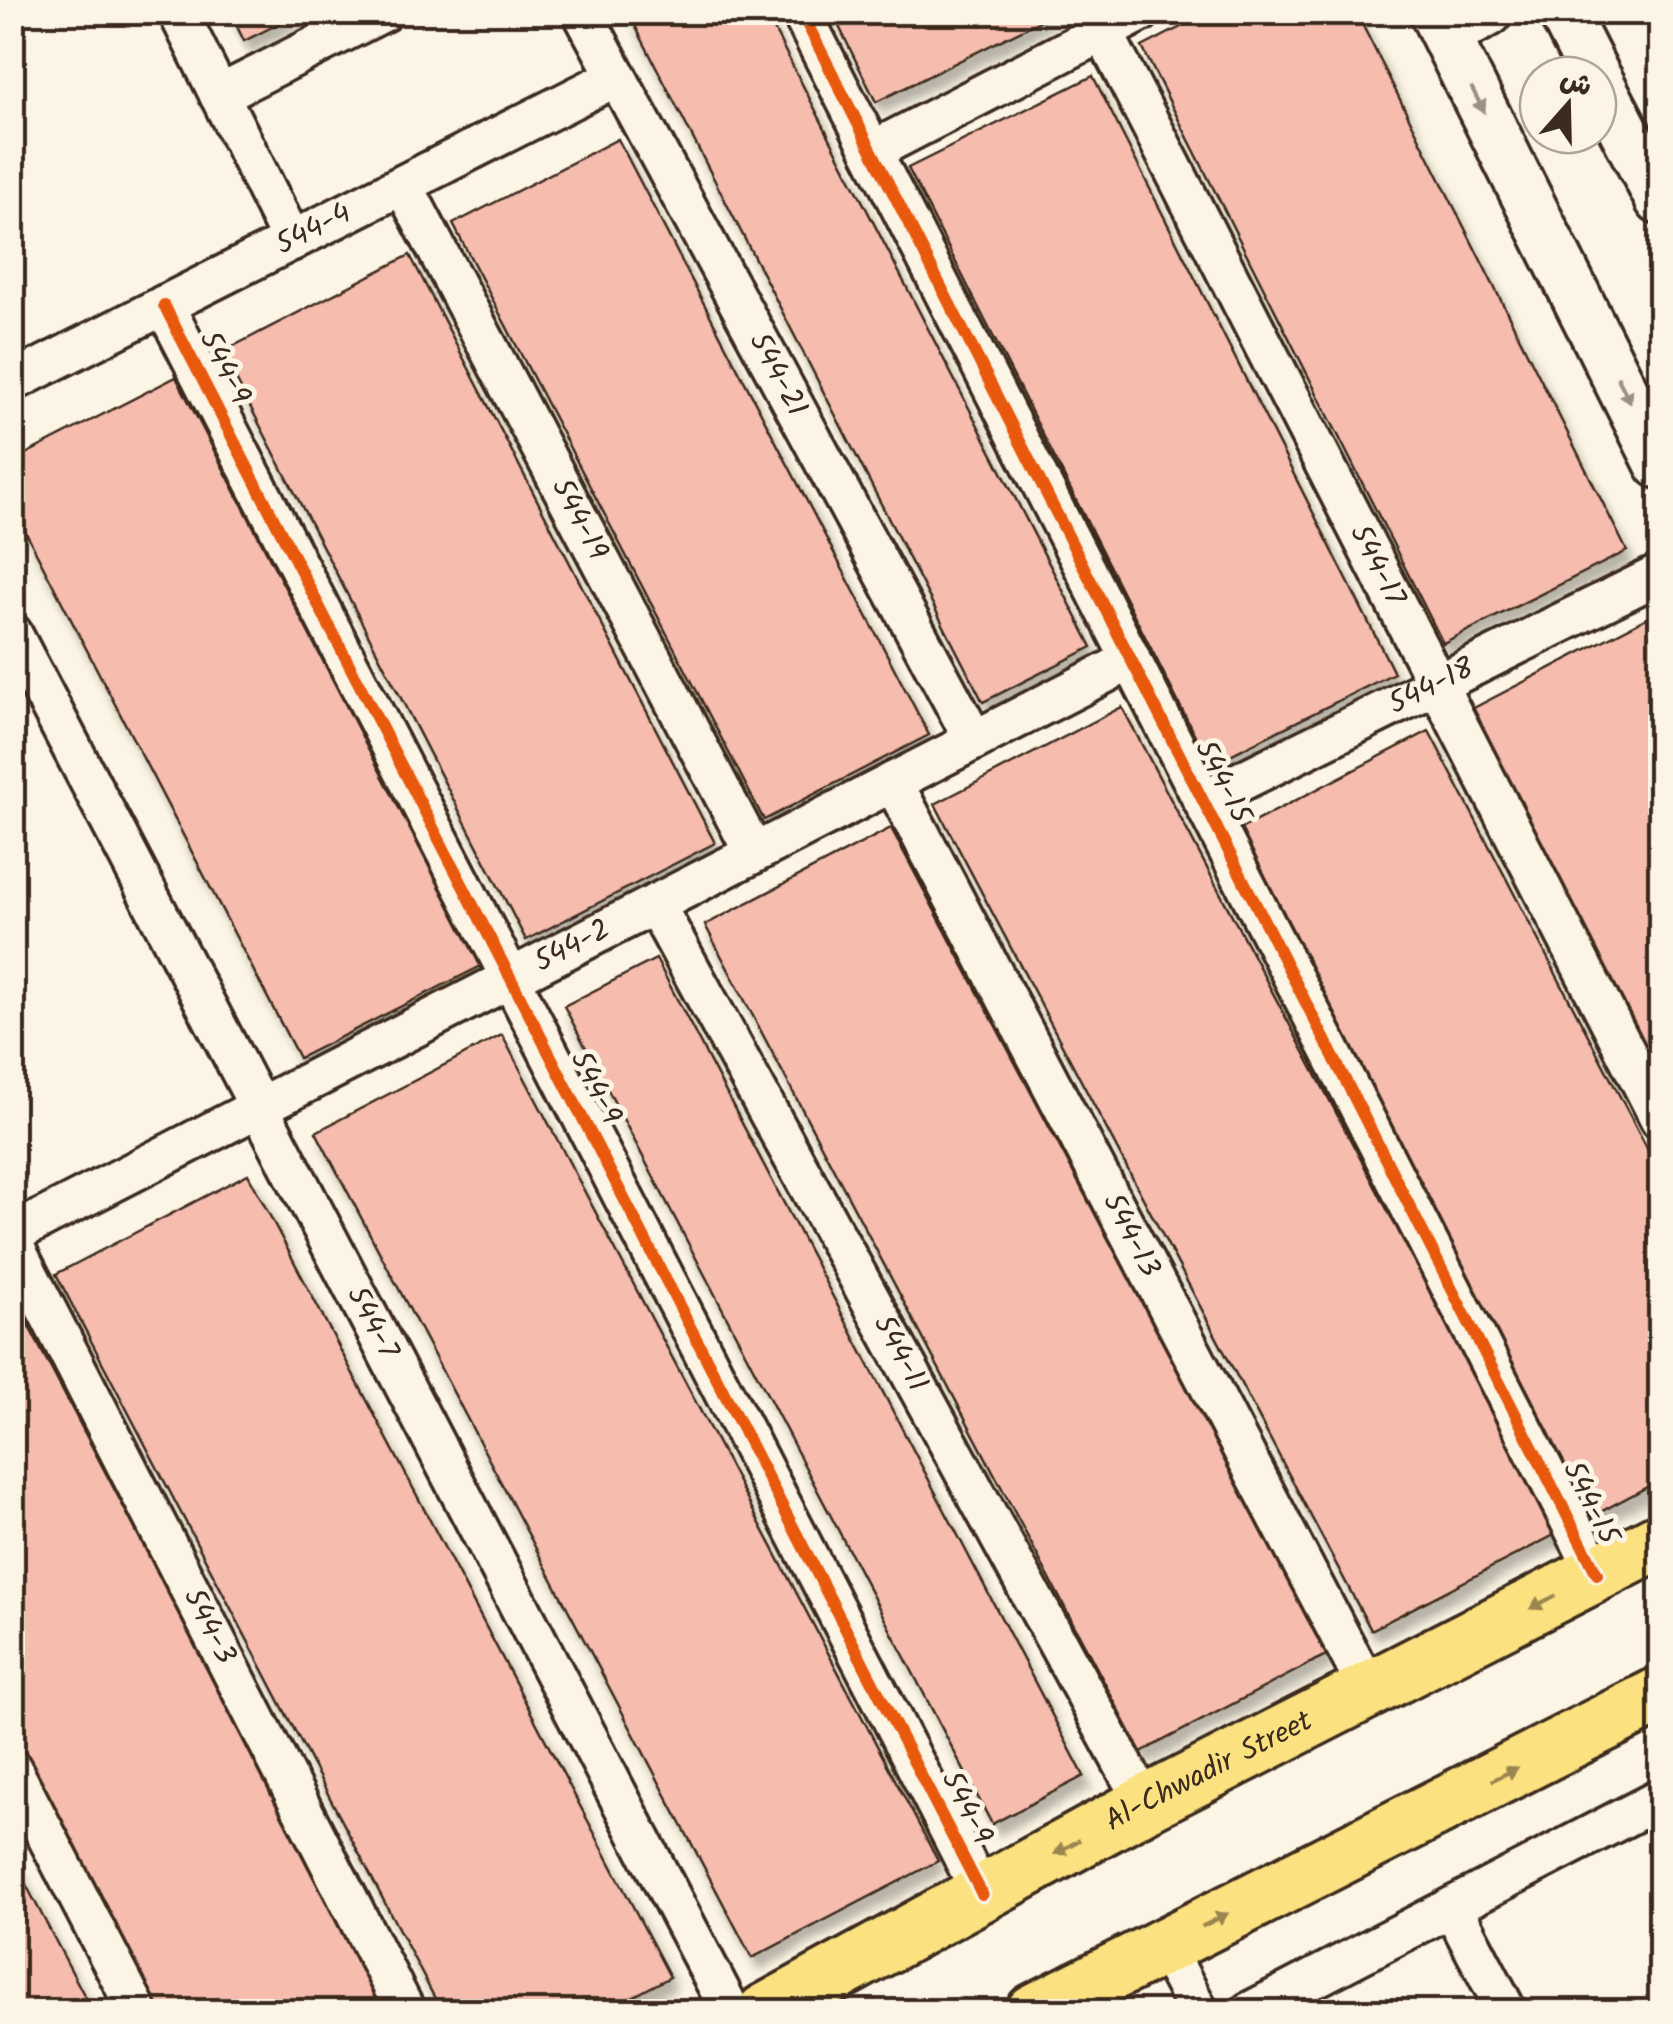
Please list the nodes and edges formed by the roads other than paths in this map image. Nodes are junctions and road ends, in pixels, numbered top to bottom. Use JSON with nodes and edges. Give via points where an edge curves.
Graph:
{"nodes":[{"id":1,"x":178,"y":12,"type":"edge"},
{"id":2,"x":383,"y":12,"type":"edge"},
{"id":3,"x":582,"y":12,"type":"edge"},
{"id":4,"x":801,"y":12,"type":"edge"},
{"id":5,"x":1141,"y":12,"type":"edge"},
{"id":6,"x":1488,"y":12,"type":"edge"},
{"id":7,"x":1563,"y":12,"type":"edge"},
{"id":8,"x":1097,"y":22,"type":"edge"},
{"id":9,"x":1440,"y":24,"type":"edge"},
{"id":10,"x":1585,"y":55,"type":"edge"},
{"id":11,"x":616,"y":78,"type":"junction"},
{"id":12,"x":219,"y":95,"type":"junction"},
{"id":13,"x":1618,"y":119,"type":"edge"},
{"id":14,"x":872,"y":151,"type":"junction"},
{"id":15,"x":403,"y":184,"type":"junction"},
{"id":16,"x":1660,"y":200,"type":"edge"},
{"id":17,"x":292,"y":241,"type":"junction"},
{"id":18,"x":164,"y":306,"type":"junction"},
{"id":19,"x":12,"y":382,"type":"edge"},
{"id":20,"x":1660,"y":464,"type":"edge"},
{"id":21,"x":1660,"y":574,"type":"edge"},
{"id":22,"x":12,"y":633,"type":"edge"},
{"id":23,"x":1131,"y":660,"type":"junction"},
{"id":24,"x":1437,"y":684,"type":"junction"},
{"id":25,"x":974,"y":740,"type":"junction"},
{"id":26,"x":893,"y":782,"type":"junction"},
{"id":27,"x":1203,"y":800,"type":"junction"},
{"id":28,"x":754,"y":853,"type":"junction"},
{"id":29,"x":655,"y":904,"type":"junction"},
{"id":30,"x":511,"y":978,"type":"junction"},
{"id":31,"x":260,"y":1107,"type":"junction"},
{"id":32,"x":1660,"y":1119,"type":"edge"},
{"id":33,"x":12,"y":1234,"type":"edge"},
{"id":34,"x":12,"y":1242,"type":"edge"},
{"id":35,"x":1660,"y":1541,"type":"edge"},
{"id":36,"x":1597,"y":1574,"type":"junction"},
{"id":37,"x":1369,"y":1691,"type":"junction"},
{"id":38,"x":1660,"y":1695,"type":"edge"},
{"id":39,"x":12,"y":1769,"type":"edge"},
{"id":40,"x":1660,"y":1799,"type":"edge"},
{"id":41,"x":1145,"y":1804,"type":"junction"},
{"id":42,"x":982,"y":1894,"type":"junction"},
{"id":43,"x":1452,"y":1907,"type":"junction"},
{"id":44,"x":1164,"y":1946,"type":"junction"},
{"id":45,"x":138,"y":2012,"type":"edge"},
{"id":46,"x":406,"y":2012,"type":"edge"},
{"id":47,"x":731,"y":2012,"type":"edge"},
{"id":48,"x":765,"y":2012,"type":"edge"},
{"id":49,"x":1034,"y":2012,"type":"edge"},
{"id":50,"x":1198,"y":2012,"type":"edge"},
{"id":51,"x":1249,"y":2012,"type":"edge"},
{"id":52,"x":1507,"y":2012,"type":"edge"}],
"edges":[{"from":1,"to":12,"type":"street"},
{"from":2,"to":12,"type":"street"},
{"from":3,"to":11,"type":"street","name":"544-21"},
{"from":4,"to":14,"type":"street","name":"544-15"},
{"from":5,"to":8,"type":"street"},
{"from":6,"to":9,"type":"street"},
{"from":7,"to":10,"type":"street"},
{"from":8,"to":14,"type":"street"},
{"from":8,"to":24,"type":"street","name":"544-17"},
{"from":9,"to":20,"type":"street","one_way":true},
{"from":11,"to":15,"type":"street","name":"544-4"},
{"from":11,"to":25,"type":"street","name":"544-21"},
{"from":12,"to":17,"type":"street"},
{"from":13,"to":16,"type":"street"},
{"from":14,"to":23,"type":"street","name":"544-15"},
{"from":15,"to":17,"type":"street","name":"544-4"},
{"from":15,"to":28,"type":"street","name":"544-19"},
{"from":17,"to":18,"type":"street","name":"544-4"},
{"from":18,"to":19,"type":"street","name":"544-4"},
{"from":18,"to":30,"type":"street","name":"544-9"},
{"from":21,"to":24,"type":"street","name":"544-18"},
{"from":22,"to":31,"type":"street","name":"544-7"},
{"from":23,"to":25,"type":"street","name":"544-2"},
{"from":23,"to":27,"type":"street","name":"544-15"},
{"from":24,"to":27,"type":"street","name":"544-18"},
{"from":24,"to":32,"type":"street","name":"544-17"},
{"from":25,"to":26,"type":"street","name":"544-2"},
{"from":26,"to":28,"type":"street","name":"544-2"},
{"from":26,"to":37,"type":"street","name":"544-13"},
{"from":27,"to":36,"type":"street","name":"544-15"},
{"from":28,"to":29,"type":"street","name":"544-2"},
{"from":29,"to":30,"type":"street","name":"544-2"},
{"from":29,"to":41,"type":"street","name":"544-11"},
{"from":30,"to":31,"type":"street","name":"544-2"},
{"from":30,"to":42,"type":"street","name":"544-9"},
{"from":31,"to":33,"type":"street","name":"544-2"},
{"from":31,"to":47,"type":"street","name":"544-7"},
{"from":34,"to":46,"type":"street","name":"544-3"},
{"from":35,"to":36,"type":"main road","name":"Al-Chwadir Street"},
{"from":36,"to":37,"type":"main road","name":"Al-Chwadir Street","one_way":true},
{"from":37,"to":41,"type":"main road","name":"Al-Chwadir Street"},
{"from":44,"to":38,"type":"main road","one_way":true},
{"from":39,"to":45,"type":"street"},
{"from":40,"to":43,"type":"street"},
{"from":41,"to":42,"type":"main road","name":"Al-Chwadir Street","one_way":true},
{"from":42,"to":48,"type":"main road","name":"Al-Chwadir Street"},
{"from":43,"to":51,"type":"street"},
{"from":43,"to":52,"type":"street"},
{"from":44,"to":49,"type":"main road"},
{"from":44,"to":50,"type":"street"}]}
